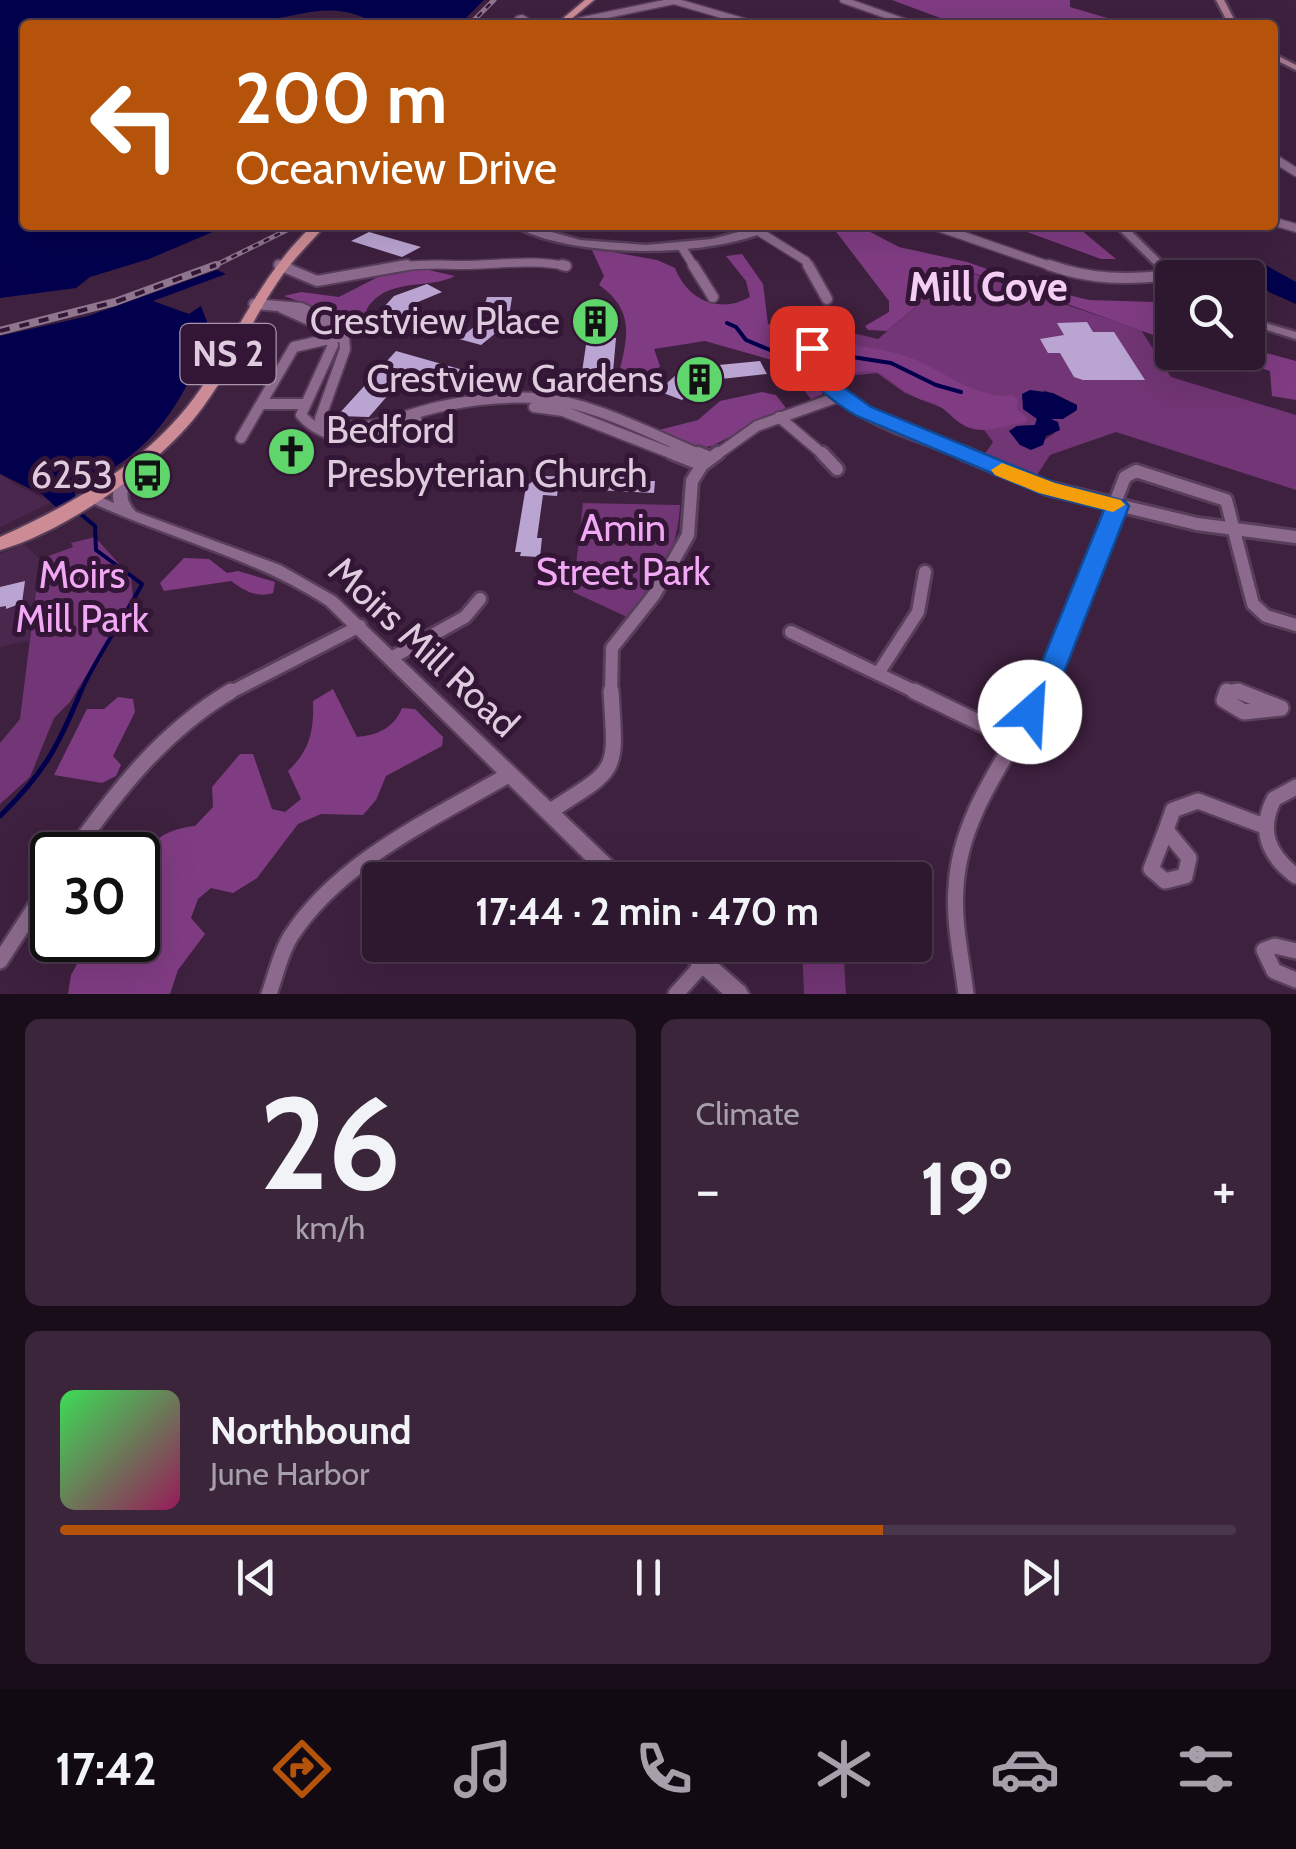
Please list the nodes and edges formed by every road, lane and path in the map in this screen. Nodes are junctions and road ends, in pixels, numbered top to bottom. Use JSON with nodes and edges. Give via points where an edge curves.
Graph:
{"nodes":[{"id":1,"x":590,"y":0,"type":"edge"},
{"id":2,"x":843,"y":0,"type":"edge"},
{"id":3,"x":565,"y":20,"type":"edge"},
{"id":4,"x":582,"y":20,"type":"edge"},
{"id":5,"x":739,"y":20,"type":"edge"},
{"id":6,"x":900,"y":20,"type":"edge"},
{"id":7,"x":315,"y":230,"type":"edge"},
{"id":8,"x":536,"y":230,"type":"edge"},
{"id":9,"x":763,"y":230,"type":"edge"},
{"id":10,"x":947,"y":230,"type":"edge"},
{"id":11,"x":1124,"y":230,"type":"edge"},
{"id":12,"x":758,"y":232,"type":"junction"},
{"id":13,"x":681,"y":246,"type":"junction"},
{"id":14,"x":1155,"y":260,"type":"edge"},
{"id":15,"x":278,"y":265,"type":"junction"},
{"id":16,"x":566,"y":266,"type":"dead end"},
{"id":17,"x":1155,"y":277,"type":"edge"},
{"id":18,"x":713,"y":297,"type":"dead end"},
{"id":19,"x":828,"y":299,"type":"dead end"},
{"id":20,"x":261,"y":304,"type":"junction"},
{"id":21,"x":1265,"y":326,"type":"edge"},
{"id":22,"x":816,"y":333,"type":"dead end"},
{"id":23,"x":347,"y":336,"type":"junction"},
{"id":24,"x":1296,"y":336,"type":"edge"},
{"id":25,"x":332,"y":337,"type":"junction"},
{"id":26,"x":838,"y":396,"type":"junction"},
{"id":27,"x":264,"y":404,"type":"junction"},
{"id":28,"x":305,"y":404,"type":"junction"},
{"id":29,"x":779,"y":418,"type":"junction"},
{"id":30,"x":241,"y":438,"type":"dead end"},
{"id":31,"x":706,"y":461,"type":"junction"},
{"id":32,"x":837,"y":470,"type":"dead end"},
{"id":33,"x":132,"y":471,"type":"junction"},
{"id":34,"x":87,"y":501,"type":"junction"},
{"id":35,"x":1117,"y":506,"type":"junction"},
{"id":36,"x":136,"y":520,"type":"junction"},
{"id":37,"x":1235,"y":530,"type":"junction"},
{"id":38,"x":1296,"y":537,"type":"edge"},
{"id":39,"x":0,"y":544,"type":"edge"},
{"id":40,"x":925,"y":572,"type":"dead end"},
{"id":41,"x":480,"y":599,"type":"dead end"},
{"id":42,"x":1296,"y":625,"type":"edge"},
{"id":43,"x":360,"y":626,"type":"junction"},
{"id":44,"x":791,"y":632,"type":"dead end"},
{"id":45,"x":392,"y":657,"type":"junction"},
{"id":46,"x":879,"y":672,"type":"junction"},
{"id":47,"x":1013,"y":740,"type":"junction"},
{"id":48,"x":510,"y":774,"type":"junction"},
{"id":49,"x":1296,"y":787,"type":"edge"},
{"id":50,"x":550,"y":811,"type":"junction"},
{"id":51,"x":1264,"y":826,"type":"junction"},
{"id":52,"x":1166,"y":830,"type":"dead end"},
{"id":53,"x":89,"y":832,"type":"edge"},
{"id":54,"x":601,"y":862,"type":"edge"},
{"id":55,"x":1296,"y":876,"type":"edge"},
{"id":56,"x":30,"y":915,"type":"edge"},
{"id":57,"x":1296,"y":952,"type":"edge"},
{"id":58,"x":0,"y":961,"type":"edge"},
{"id":59,"x":699,"y":962,"type":"edge"},
{"id":60,"x":702,"y":965,"type":"junction"},
{"id":61,"x":1296,"y":980,"type":"edge"},
{"id":62,"x":269,"y":994,"type":"edge"},
{"id":63,"x":676,"y":994,"type":"edge"},
{"id":64,"x":738,"y":994,"type":"edge"},
{"id":65,"x":966,"y":994,"type":"edge"}],
"edges":[{"from":1,"to":3,"type":"main road"},
{"from":2,"to":6,"type":"street"},
{"from":4,"to":5,"type":"street","via":[[674,0]]},
{"from":7,"to":15,"type":"main road","number":"NS 2"},
{"from":8,"to":13,"type":"street","via":[[596,246]]},
{"from":9,"to":12,"type":"street"},
{"from":10,"to":17,"type":"street","via":[[1081,276]]},
{"from":11,"to":14,"type":"street"},
{"from":12,"to":13,"type":"street"},
{"from":12,"to":19,"type":"street","via":[[806,261]]},
{"from":13,"to":18,"type":"street"},
{"from":15,"to":16,"type":"street","via":[[316,281],[425,262]]},
{"from":15,"to":20,"type":"main road","number":"NS 2"},
{"from":20,"to":23,"type":"street","via":[[308,308],[330,317]]},
{"from":20,"to":25,"type":"street","via":[[323,324]]},
{"from":20,"to":33,"type":"main road","number":"NS 2","via":[[172,439]]},
{"from":21,"to":24,"type":"street"},
{"from":22,"to":26,"type":"street","via":[[816,370]]},
{"from":23,"to":25,"type":"street"},
{"from":23,"to":31,"type":"street","via":[[320,404],[320,419],[333,428],[373,426],[454,404],[544,399],[569,403]]},
{"from":25,"to":27,"type":"street","via":[[294,348]]},
{"from":25,"to":28,"type":"street"},
{"from":26,"to":29,"type":"street"},
{"from":26,"to":35,"type":"street","via":[[1038,484]]},
{"from":27,"to":28,"type":"street"},
{"from":27,"to":30,"type":"street"},
{"from":28,"to":31,"type":"street","via":[[308,426],[353,438],[457,411],[547,406]]},
{"from":29,"to":31,"type":"street"},
{"from":29,"to":32,"type":"street"},
{"from":31,"to":50,"type":"street","via":[[692,481],[688,535],[612,648],[616,756],[602,778]]},
{"from":33,"to":34,"type":"main road","number":"NS 2"},
{"from":33,"to":36,"type":"street","via":[[118,498]]},
{"from":34,"to":36,"type":"street","name":"Moirs Mill Road"},
{"from":34,"to":39,"type":"main road","number":"NS 2"},
{"from":35,"to":37,"type":"street"},
{"from":35,"to":37,"type":"street","via":[[1124,477],[1136,471],[1226,500]]},
{"from":35,"to":47,"type":"street","via":[[1046,685]]},
{"from":36,"to":43,"type":"street","name":"Moirs Mill Road","via":[[290,574]]},
{"from":37,"to":38,"type":"street"},
{"from":37,"to":42,"type":"street","via":[[1253,604],[1266,616]]},
{"from":40,"to":46,"type":"street","via":[[928,591]]},
{"from":41,"to":45,"type":"street","via":[[464,618]]},
{"from":43,"to":45,"type":"street","name":"Moirs Mill Road"},
{"from":43,"to":53,"type":"street","via":[[177,728]]},
{"from":44,"to":46,"type":"street"},
{"from":45,"to":48,"type":"street","name":"Moirs Mill Road"},
{"from":46,"to":47,"type":"street"},
{"from":47,"to":65,"type":"street","via":[[966,833],[957,872]]},
{"from":48,"to":50,"type":"street","name":"Moirs Mill Road"},
{"from":48,"to":62,"type":"street","via":[[324,895],[290,938]]},
{"from":49,"to":51,"type":"street","via":[[1274,798]]},
{"from":50,"to":54,"type":"street","name":"Moirs Mill Road"},
{"from":51,"to":52,"type":"street","via":[[1198,801],[1173,810]]},
{"from":51,"to":55,"type":"street","via":[[1268,852]]},
{"from":56,"to":58,"type":"street"},
{"from":57,"to":61,"type":"street","via":[[1264,950],[1274,971]]},
{"from":59,"to":60,"type":"street"},
{"from":60,"to":63,"type":"street"},
{"from":60,"to":64,"type":"street"}]}
